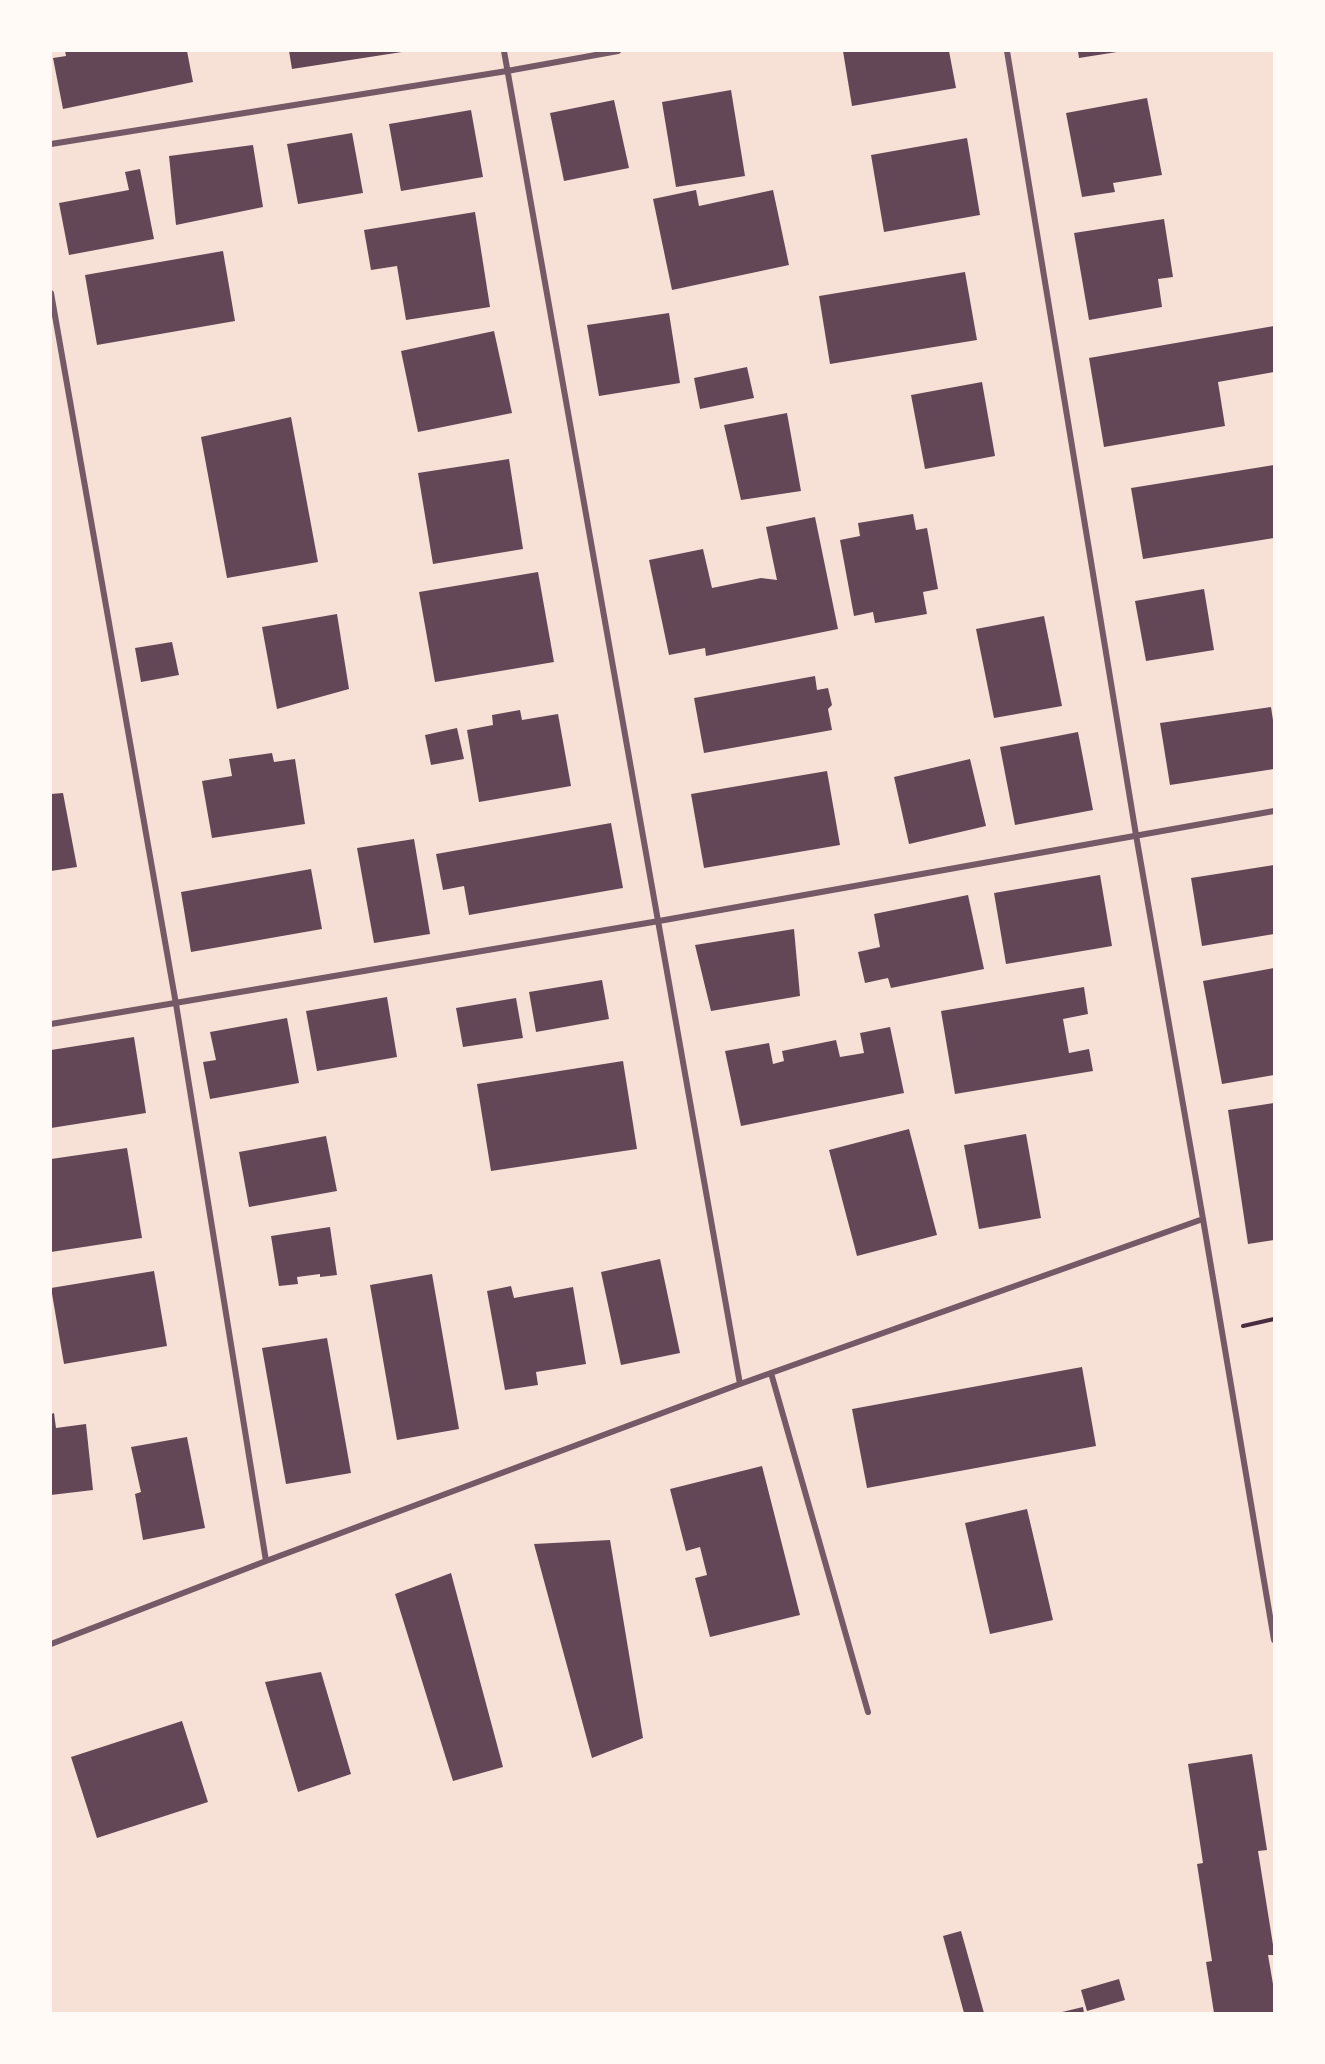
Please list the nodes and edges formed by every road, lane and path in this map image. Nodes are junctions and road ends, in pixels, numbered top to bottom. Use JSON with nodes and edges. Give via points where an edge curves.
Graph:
{"nodes":[{"id":1,"x":504,"y":51,"type":"edge"},
{"id":2,"x":618,"y":51,"type":"edge"},
{"id":3,"x":1007,"y":51,"type":"edge"},
{"id":4,"x":507,"y":71,"type":"junction"},
{"id":5,"x":51,"y":144,"type":"edge"},
{"id":6,"x":51,"y":293,"type":"edge"},
{"id":7,"x":1274,"y":811,"type":"edge"},
{"id":8,"x":1136,"y":835,"type":"junction"},
{"id":9,"x":659,"y":921,"type":"junction"},
{"id":10,"x":176,"y":1004,"type":"junction"},
{"id":11,"x":51,"y":1024,"type":"edge"},
{"id":12,"x":1203,"y":1219,"type":"junction"},
{"id":13,"x":1274,"y":1319,"type":"edge"},
{"id":14,"x":1221,"y":1330,"type":"junction"},
{"id":15,"x":771,"y":1373,"type":"junction"},
{"id":16,"x":741,"y":1384,"type":"junction"},
{"id":17,"x":266,"y":1561,"type":"junction"},
{"id":18,"x":1274,"y":1640,"type":"edge"},
{"id":19,"x":51,"y":1644,"type":"edge"},
{"id":20,"x":868,"y":1712,"type":"dead end"}],
"edges":[{"from":1,"to":4,"type":"street"},
{"from":2,"to":4,"type":"street"},
{"from":3,"to":8,"type":"street"},
{"from":4,"to":5,"type":"street"},
{"from":4,"to":9,"type":"street"},
{"from":6,"to":10,"type":"street"},
{"from":7,"to":8,"type":"street"},
{"from":8,"to":9,"type":"street"},
{"from":8,"to":12,"type":"street"},
{"from":9,"to":10,"type":"street"},
{"from":9,"to":16,"type":"street"},
{"from":10,"to":11,"type":"street"},
{"from":10,"to":17,"type":"street"},
{"from":12,"to":14,"type":"street"},
{"from":12,"to":15,"type":"street"},
{"from":13,"to":14,"type":"path"},
{"from":14,"to":18,"type":"street"},
{"from":15,"to":16,"type":"street"},
{"from":15,"to":20,"type":"street"},
{"from":16,"to":17,"type":"street"},
{"from":17,"to":19,"type":"street"}]}
